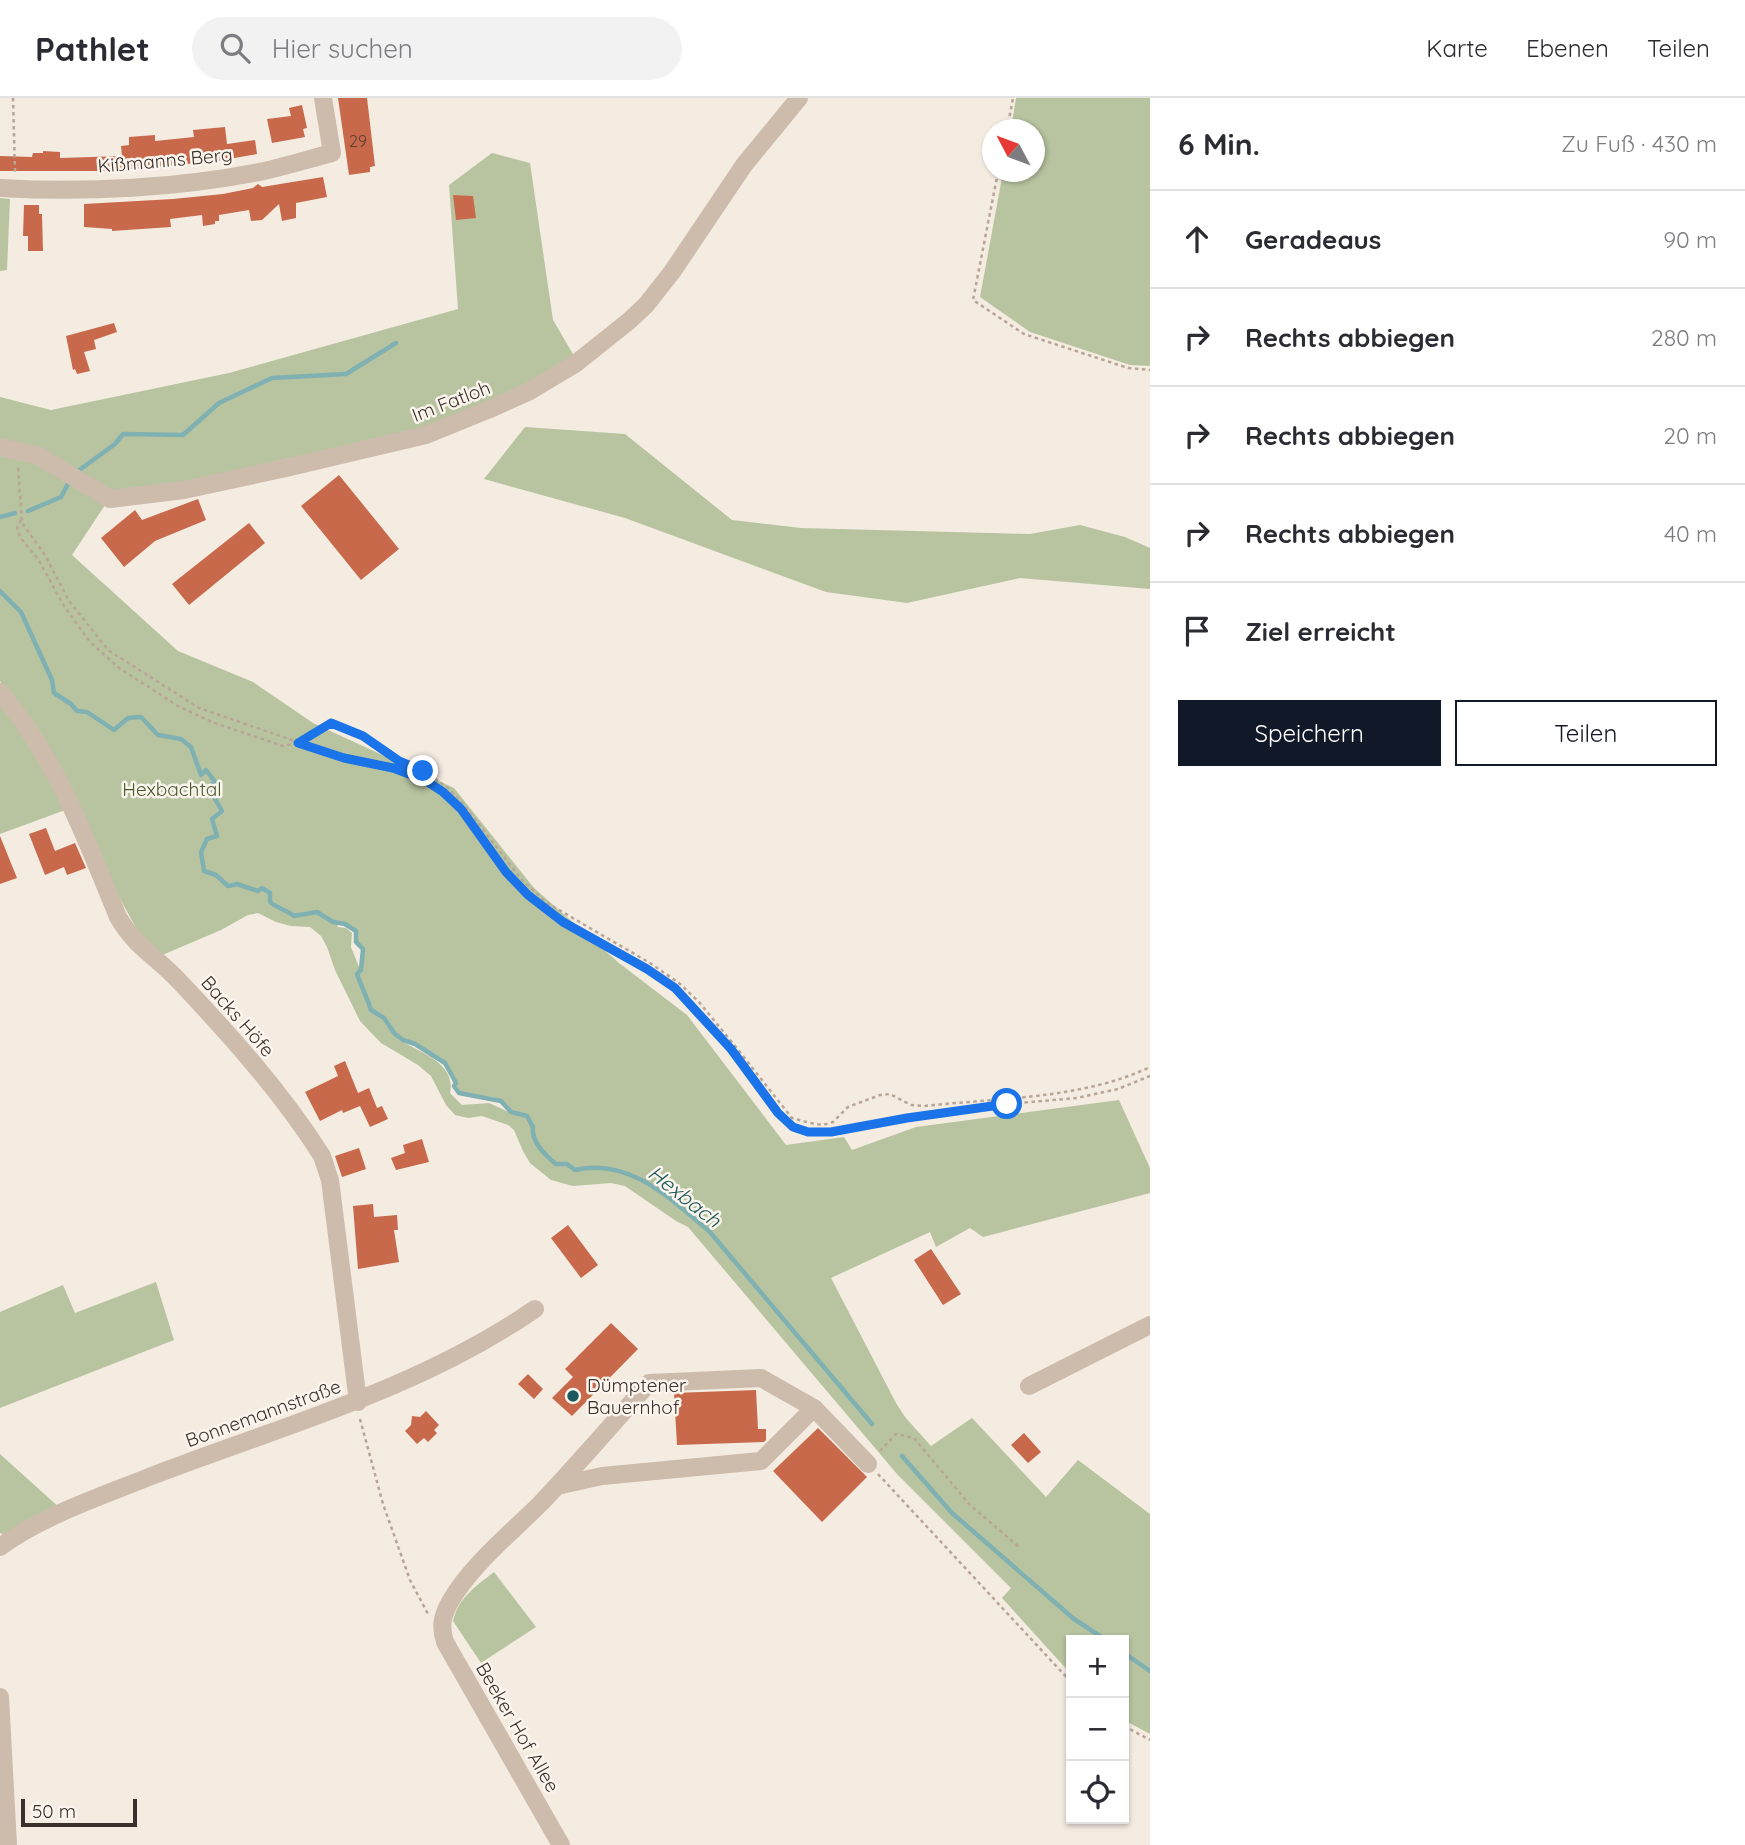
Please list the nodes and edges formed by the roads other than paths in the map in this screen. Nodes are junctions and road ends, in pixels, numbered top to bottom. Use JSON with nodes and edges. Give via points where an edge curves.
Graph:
{"nodes":[{"id":1,"x":323,"y":98,"type":"edge"},
{"id":2,"x":799,"y":98,"type":"edge"},
{"id":3,"x":8,"y":188,"type":"edge"},
{"id":4,"x":8,"y":449,"type":"edge"},
{"id":5,"x":0,"y":692,"type":"edge"},
{"id":6,"x":534,"y":1309,"type":"dead end"},
{"id":7,"x":1150,"y":1325,"type":"edge"},
{"id":8,"x":1028,"y":1387,"type":"dead end"},
{"id":9,"x":358,"y":1402,"type":"junction"},
{"id":10,"x":814,"y":1408,"type":"junction"},
{"id":11,"x":868,"y":1464,"type":"road end"},
{"id":12,"x":557,"y":1486,"type":"junction"},
{"id":13,"x":0,"y":1547,"type":"edge"},
{"id":14,"x":0,"y":1697,"type":"edge"},
{"id":15,"x":8,"y":1845,"type":"edge"},
{"id":16,"x":561,"y":1845,"type":"edge"}],
"edges":[{"from":1,"to":3,"type":"street","name":"Kißmanns Berg","via":[[332,153],[264,171],[184,182]]},
{"from":2,"to":4,"type":"street","name":"Im Fatloh","via":[[744,165],[646,305],[575,364],[490,409],[426,435],[184,490],[110,499],[39,456]]},
{"from":5,"to":9,"type":"street","name":"Backs Höfe","via":[[30,731],[73,806],[127,934],[174,975],[228,1033],[322,1156],[330,1180]]},
{"from":6,"to":9,"type":"street","name":"Bonnemannstraße","via":[[493,1336]]},
{"from":7,"to":8,"type":"street"},
{"from":9,"to":13,"type":"street","name":"Bonnemannstraße","via":[[94,1498]]},
{"from":10,"to":11,"type":"street"},
{"from":10,"to":12,"type":"street","via":[[761,1461],[602,1476]]},
{"from":10,"to":12,"type":"street","via":[[761,1378],[649,1383]]},
{"from":12,"to":16,"type":"street","name":"Beeker Hof Allee","via":[[451,1599],[441,1629],[444,1643]]},
{"from":14,"to":15,"type":"street"}]}
